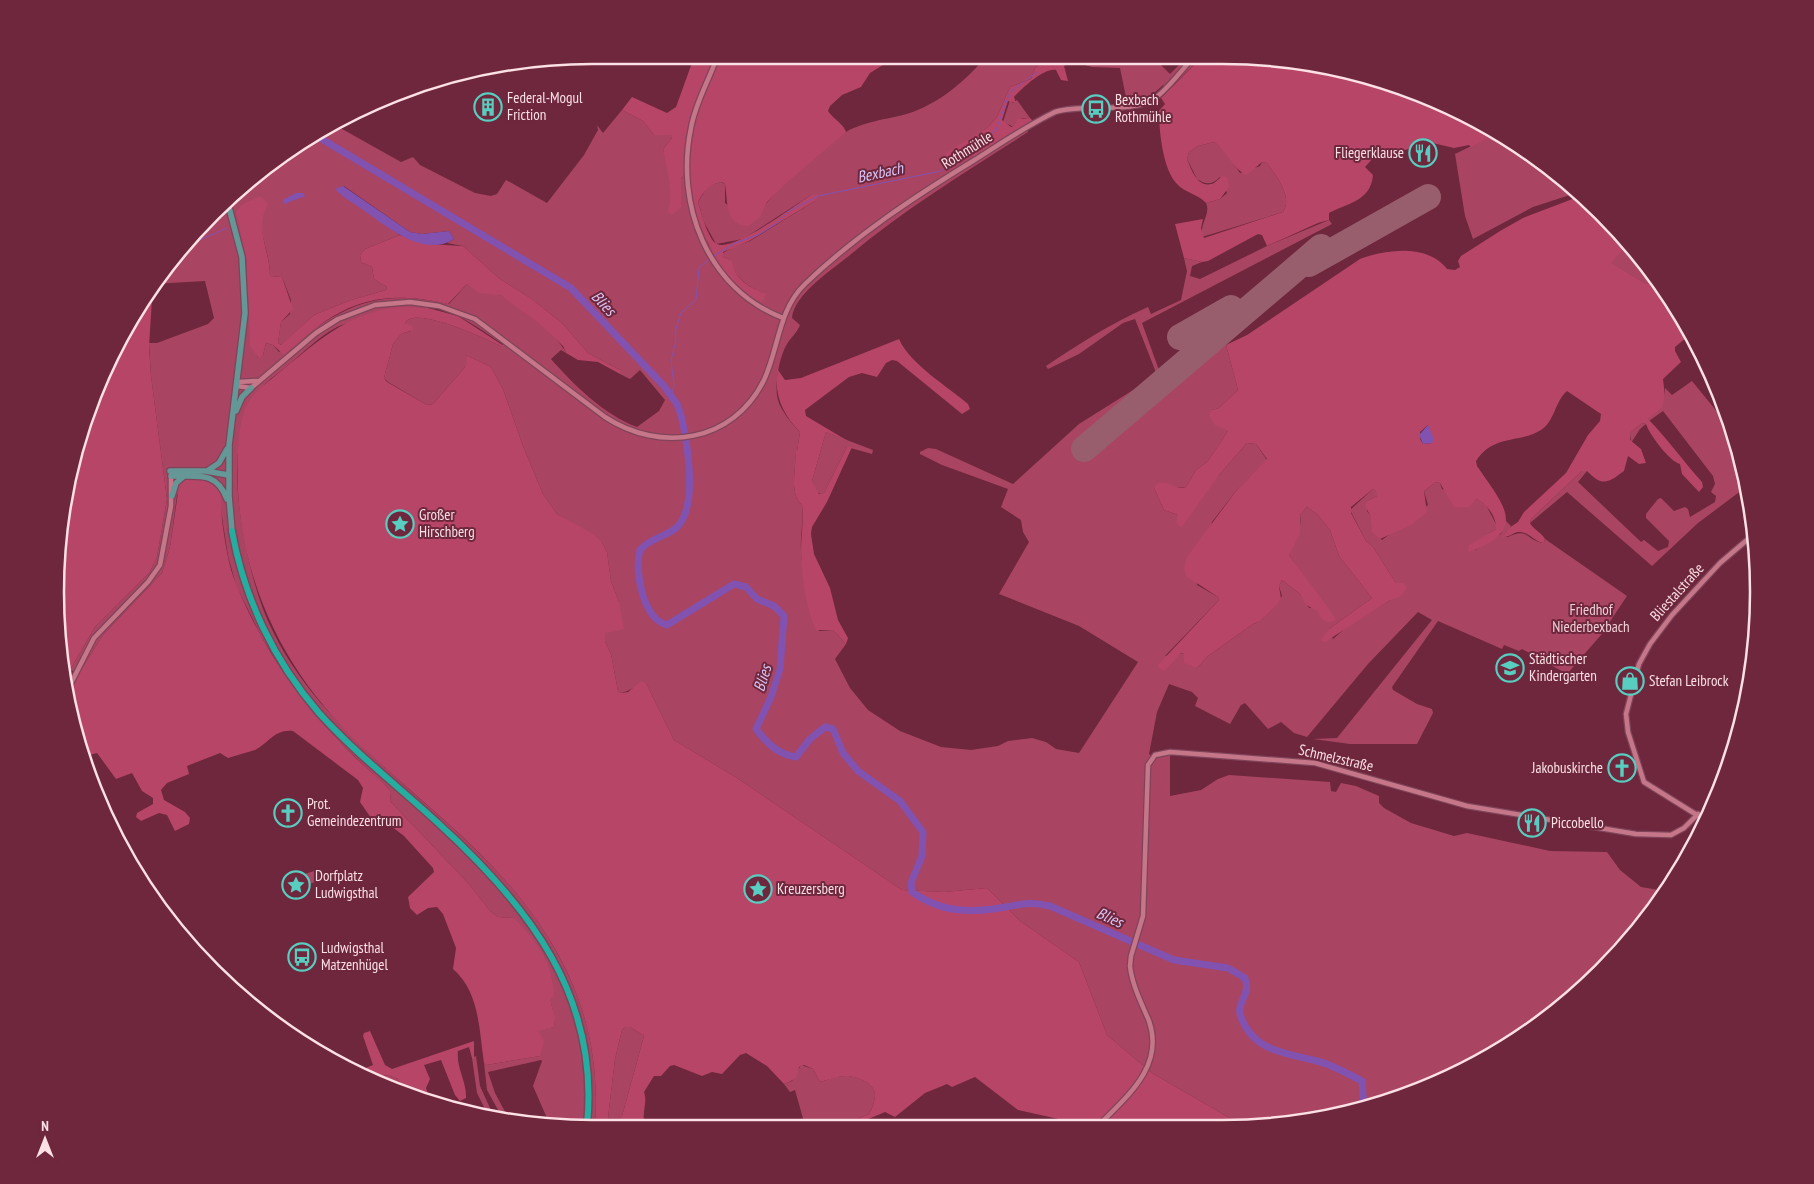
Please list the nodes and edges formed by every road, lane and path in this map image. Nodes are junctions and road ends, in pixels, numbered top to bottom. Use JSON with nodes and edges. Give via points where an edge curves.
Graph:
{"nodes":[{"id":1,"x":714,"y":64,"type":"edge"},
{"id":2,"x":1187,"y":64,"type":"edge"},
{"id":3,"x":229,"y":208,"type":"edge"},
{"id":4,"x":783,"y":318,"type":"junction"},
{"id":5,"x":260,"y":380,"type":"junction"},
{"id":6,"x":237,"y":384,"type":"junction"},
{"id":7,"x":251,"y":388,"type":"junction"},
{"id":8,"x":233,"y":417,"type":"junction"},
{"id":9,"x":229,"y":445,"type":"junction"},
{"id":10,"x":206,"y":471,"type":"junction"},
{"id":11,"x":170,"y":474,"type":"junction"},
{"id":12,"x":228,"y":475,"type":"junction"},
{"id":13,"x":184,"y":477,"type":"junction"},
{"id":14,"x":212,"y":479,"type":"junction"},
{"id":15,"x":172,"y":496,"type":"junction"},
{"id":16,"x":229,"y":505,"type":"junction"},
{"id":17,"x":232,"y":531,"type":"joint"},
{"id":18,"x":1747,"y":540,"type":"edge"},
{"id":19,"x":72,"y":682,"type":"edge"},
{"id":20,"x":1698,"y":814,"type":"junction"},
{"id":21,"x":1700,"y":816,"type":"edge"},
{"id":22,"x":587,"y":1120,"type":"edge"},
{"id":23,"x":1103,"y":1120,"type":"edge"}],
"edges":[{"from":1,"to":4,"type":"street","via":[[689,137],[686,173],[691,209],[706,247],[728,281],[755,305]]},
{"from":2,"to":4,"type":"street","name":"Rothmühle","via":[[1148,102],[1054,112],[941,180],[884,219],[828,264],[803,286]]},
{"from":3,"to":6,"type":"main road","via":[[239,241],[244,282],[244,331]]},
{"from":4,"to":5,"type":"street","name":"Rothmühle","via":[[768,370],[749,402],[731,419],[706,432],[668,439],[626,430],[475,319],[439,306],[410,302],[375,305],[338,319],[316,333]]},
{"from":5,"to":6,"type":"street"},
{"from":5,"to":7,"type":"street","name":"Rothmühle"},
{"from":6,"to":7,"type":"street"},
{"from":6,"to":8,"type":"main road"},
{"from":7,"to":8,"type":"main road","via":[[240,400]]},
{"from":8,"to":9,"type":"main road"},
{"from":9,"to":10,"type":"main road","via":[[219,463]]},
{"from":9,"to":12,"type":"main road"},
{"from":10,"to":11,"type":"main road"},
{"from":10,"to":12,"type":"main road"},
{"from":11,"to":13,"type":"main road"},
{"from":11,"to":15,"type":"street"},
{"from":12,"to":14,"type":"main road"},
{"from":12,"to":16,"type":"main road"},
{"from":13,"to":14,"type":"main road"},
{"from":13,"to":15,"type":"main road","via":[[176,483]]},
{"from":14,"to":16,"type":"main road","via":[[220,484]]},
{"from":15,"to":19,"type":"street","via":[[165,548],[158,568],[94,638]]},
{"from":16,"to":17,"type":"main road"},
{"from":17,"to":22,"type":"highway","via":[[240,569],[259,619],[283,664],[304,694],[351,746],[491,874],[547,948],[568,990],[583,1038],[588,1077]]},
{"from":18,"to":20,"type":"street","name":"Bliestalstraße","via":[[1720,563],[1650,644],[1639,664],[1626,714],[1628,732],[1644,782]]},
{"from":20,"to":21,"type":"street","name":"Bliestalstraße"},
{"from":20,"to":23,"type":"street","name":"Schmelzstraße","via":[[1671,836],[1636,834],[1468,806],[1315,763],[1160,753],[1148,765],[1143,916],[1132,950],[1130,972],[1153,1034],[1153,1053],[1143,1075]]}]}
